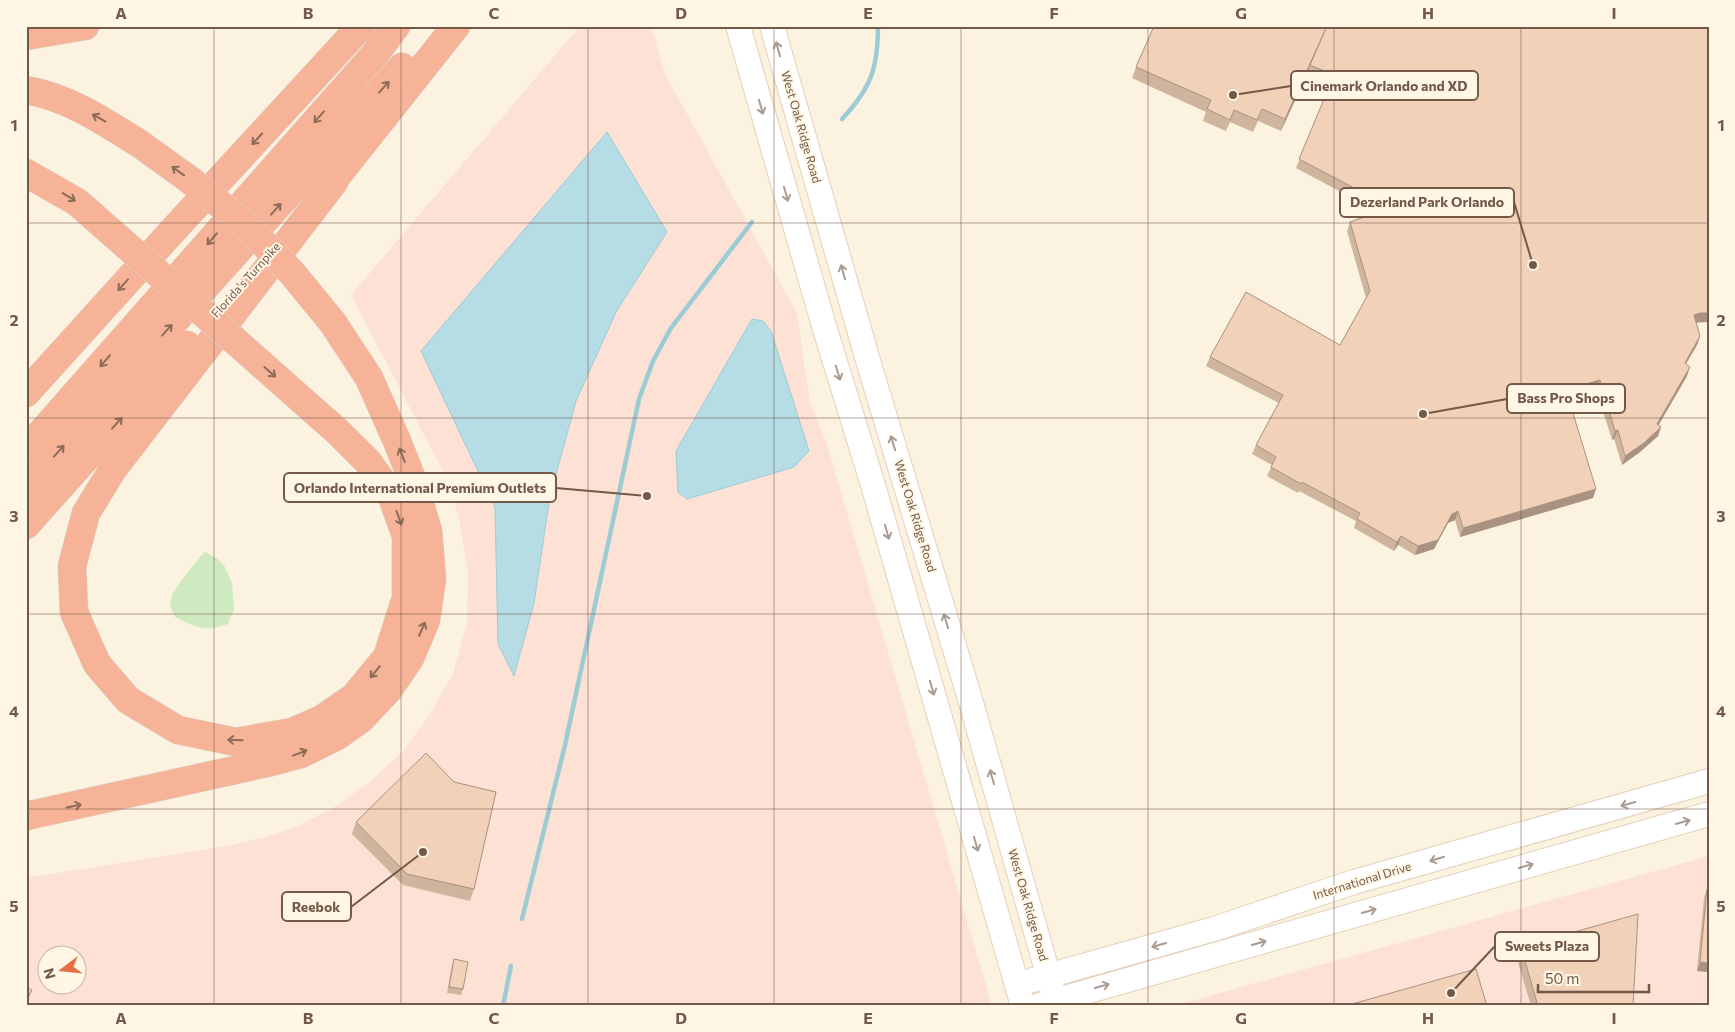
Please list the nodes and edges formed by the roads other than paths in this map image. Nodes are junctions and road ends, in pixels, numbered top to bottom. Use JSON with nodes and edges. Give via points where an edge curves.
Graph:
{"nodes":[{"id":1,"x":85,"y":26,"type":"edge"},
{"id":2,"x":361,"y":26,"type":"edge"},
{"id":3,"x":396,"y":26,"type":"edge"},
{"id":4,"x":439,"y":26,"type":"edge"},
{"id":5,"x":456,"y":26,"type":"edge"},
{"id":6,"x":738,"y":26,"type":"edge"},
{"id":7,"x":772,"y":26,"type":"edge"},
{"id":8,"x":26,"y":36,"type":"edge"},
{"id":9,"x":26,"y":90,"type":"edge"},
{"id":10,"x":26,"y":173,"type":"edge"},
{"id":11,"x":334,"y":182,"type":"junction"},
{"id":12,"x":824,"y":326,"type":"junction"},
{"id":13,"x":869,"y":364,"type":"junction"},
{"id":14,"x":26,"y":393,"type":"edge"},
{"id":15,"x":26,"y":450,"type":"edge"},
{"id":16,"x":26,"y":487,"type":"edge"},
{"id":17,"x":26,"y":525,"type":"edge"},
{"id":18,"x":1709,"y":781,"type":"edge"},
{"id":19,"x":1709,"y":814,"type":"edge"},
{"id":20,"x":26,"y":816,"type":"edge"},
{"id":21,"x":1535,"y":831,"type":"junction"},
{"id":22,"x":1475,"y":848,"type":"junction"},
{"id":23,"x":1479,"y":880,"type":"junction"},
{"id":24,"x":1412,"y":898,"type":"junction"},
{"id":25,"x":1048,"y":975,"type":"junction"},
{"id":26,"x":1020,"y":995,"type":"edge"},
{"id":27,"x":1049,"y":1004,"type":"edge"}],
"edges":[{"from":1,"to":8,"type":"highway"},
{"from":2,"to":14,"type":"highway","one_way":true},
{"from":3,"to":15,"type":"highway","one_way":true,"via":[[375,54]]},
{"from":16,"to":4,"type":"highway","one_way":true},
{"from":5,"to":11,"type":"highway","name":"Florida's Turnpike"},
{"from":6,"to":12,"type":"street","one_way":true},
{"from":13,"to":7,"type":"street","name":"West Oak Ridge Road","one_way":true},
{"from":20,"to":9,"type":"highway","one_way":true,"bridge":true,"via":[[270,762],[300,754],[336,736],[361,719],[389,689],[410,658],[426,620],[432,579],[428,531],[420,503],[369,378],[333,323],[292,273],[248,227],[140,144],[97,116],[43,93]]},
{"from":10,"to":11,"type":"highway","one_way":true,"bridge":true,"via":[[77,202],[127,246],[234,340],[338,432],[368,462],[391,494],[406,536],[406,598],[387,657],[354,696],[322,720],[292,732],[236,742],[178,730],[128,700],[97,664],[74,612],[72,566],[86,513],[113,469]]},
{"from":17,"to":11,"type":"highway","name":"Florida's Turnpike","one_way":true},
{"from":12,"to":13,"type":"street","via":[[844,349]]},
{"from":12,"to":26,"type":"street","one_way":true},
{"from":25,"to":13,"type":"street","name":"West Oak Ridge Road","one_way":true,"via":[[970,699]]},
{"from":18,"to":21,"type":"street","name":"International Drive","one_way":true},
{"from":23,"to":19,"type":"street","one_way":true},
{"from":21,"to":22,"type":"street","name":"International Drive"},
{"from":21,"to":23,"type":"street","via":[[1507,847],[1491,861]]},
{"from":22,"to":24,"type":"street","via":[[1444,879]]},
{"from":22,"to":25,"type":"street","name":"International Drive","one_way":true,"via":[[1354,882],[1214,929]]},
{"from":23,"to":24,"type":"street"},
{"from":27,"to":24,"type":"street","one_way":true},
{"from":25,"to":26,"type":"street","name":"International Drive"},
{"from":25,"to":27,"type":"street","name":"West Oak Ridge Road"}]}
